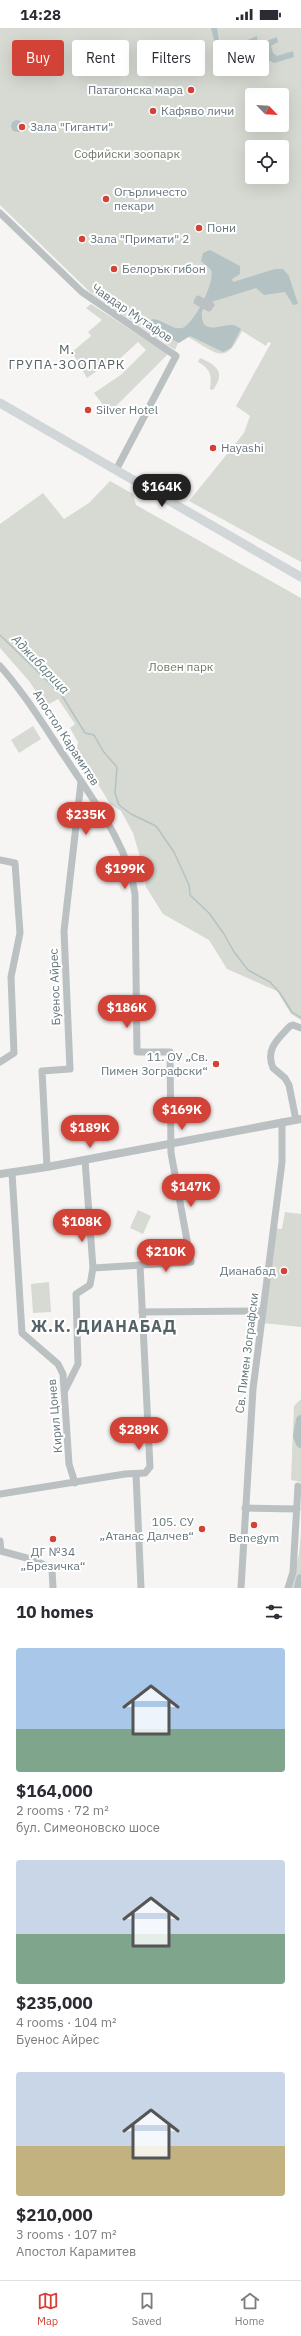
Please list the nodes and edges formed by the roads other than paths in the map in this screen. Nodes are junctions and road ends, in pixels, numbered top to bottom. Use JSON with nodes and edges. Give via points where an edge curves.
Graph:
{"nodes":[{"id":1,"x":0,"y":213,"type":"edge"},
{"id":2,"x":0,"y":403,"type":"edge"},
{"id":3,"x":116,"y":470,"type":"junction"},
{"id":4,"x":301,"y":577,"type":"edge"},
{"id":5,"x":0,"y":666,"type":"edge"},
{"id":6,"x":81,"y":782,"type":"junction"},
{"id":7,"x":0,"y":860,"type":"edge"},
{"id":8,"x":301,"y":1028,"type":"edge"},
{"id":9,"x":0,"y":1062,"type":"edge"},
{"id":10,"x":298,"y":1120,"type":"edge"},
{"id":11,"x":282,"y":1122,"type":"junction"},
{"id":12,"x":171,"y":1144,"type":"junction"},
{"id":13,"x":85,"y":1160,"type":"junction"},
{"id":14,"x":47,"y":1167,"type":"junction"},
{"id":15,"x":12,"y":1173,"type":"junction"},
{"id":16,"x":0,"y":1174,"type":"edge"},
{"id":17,"x":140,"y":1265,"type":"junction"},
{"id":18,"x":93,"y":1268,"type":"junction"},
{"id":19,"x":263,"y":1311,"type":"junction"},
{"id":20,"x":142,"y":1312,"type":"junction"},
{"id":21,"x":64,"y":1391,"type":"junction"},
{"id":22,"x":136,"y":1474,"type":"junction"},
{"id":23,"x":75,"y":1483,"type":"junction"},
{"id":24,"x":298,"y":1486,"type":"dead end"},
{"id":25,"x":0,"y":1494,"type":"edge"},
{"id":26,"x":245,"y":1508,"type":"junction"},
{"id":27,"x":297,"y":1509,"type":"junction"},
{"id":28,"x":0,"y":1541,"type":"edge"},
{"id":29,"x":1,"y":1551,"type":"edge"},
{"id":30,"x":53,"y":1588,"type":"edge"},
{"id":31,"x":142,"y":1588,"type":"edge"},
{"id":32,"x":241,"y":1588,"type":"edge"},
{"id":33,"x":288,"y":1588,"type":"edge"}],
"edges":[{"from":1,"to":3,"type":"street","name":"Чавдар Мутафов","via":[[82,292],[176,356]]},
{"from":2,"to":3,"type":"main road"},
{"from":3,"to":4,"type":"main road"},
{"from":5,"to":6,"type":"street","name":"Апостол Карамитев","via":[[20,688]]},
{"from":6,"to":12,"type":"street","name":"Апостол Карамитев","via":[[100,810],[132,873],[135,894],[137,1052],[170,1052]]},
{"from":6,"to":14,"type":"street","name":"Буенос Айрес","via":[[64,931],[70,1069],[42,1071]]},
{"from":7,"to":9,"type":"street","via":[[15,863],[20,933],[11,977],[14,1053]]},
{"from":8,"to":10,"type":"street","via":[[290,1026],[272,1046],[271,1053],[273,1068],[289,1085]]},
{"from":10,"to":11,"type":"street"},
{"from":11,"to":12,"type":"street"},
{"from":11,"to":19,"type":"street","name":"Св. Пимен Зографски","via":[[282,1162]]},
{"from":12,"to":13,"type":"street"},
{"from":12,"to":17,"type":"street","name":"Апостол Карамитев","via":[[191,1262]]},
{"from":13,"to":14,"type":"street"},
{"from":13,"to":18,"type":"street"},
{"from":14,"to":15,"type":"street"},
{"from":15,"to":16,"type":"street"},
{"from":15,"to":21,"type":"street","name":"Кирил Цонев","via":[[22,1333],[58,1364],[63,1374]]},
{"from":17,"to":18,"type":"street"},
{"from":17,"to":20,"type":"street"},
{"from":18,"to":21,"type":"street","via":[[90,1285],[76,1294],[78,1364]]},
{"from":19,"to":20,"type":"street"},
{"from":19,"to":26,"type":"street","name":"Св. Пимен Зографски","via":[[253,1389]]},
{"from":20,"to":22,"type":"street","via":[[150,1467],[145,1473]]},
{"from":21,"to":23,"type":"street","name":"Кирил Цонев","via":[[69,1464]]},
{"from":22,"to":23,"type":"street"},
{"from":22,"to":31,"type":"street"},
{"from":23,"to":25,"type":"street"},
{"from":24,"to":27,"type":"street"},
{"from":26,"to":27,"type":"street"},
{"from":26,"to":32,"type":"street","name":"Св. Пимен Зографски"},
{"from":27,"to":33,"type":"street","via":[[293,1572]]},
{"from":28,"to":29,"type":"street"},
{"from":29,"to":30,"type":"street","via":[[34,1560],[52,1569]]}]}
